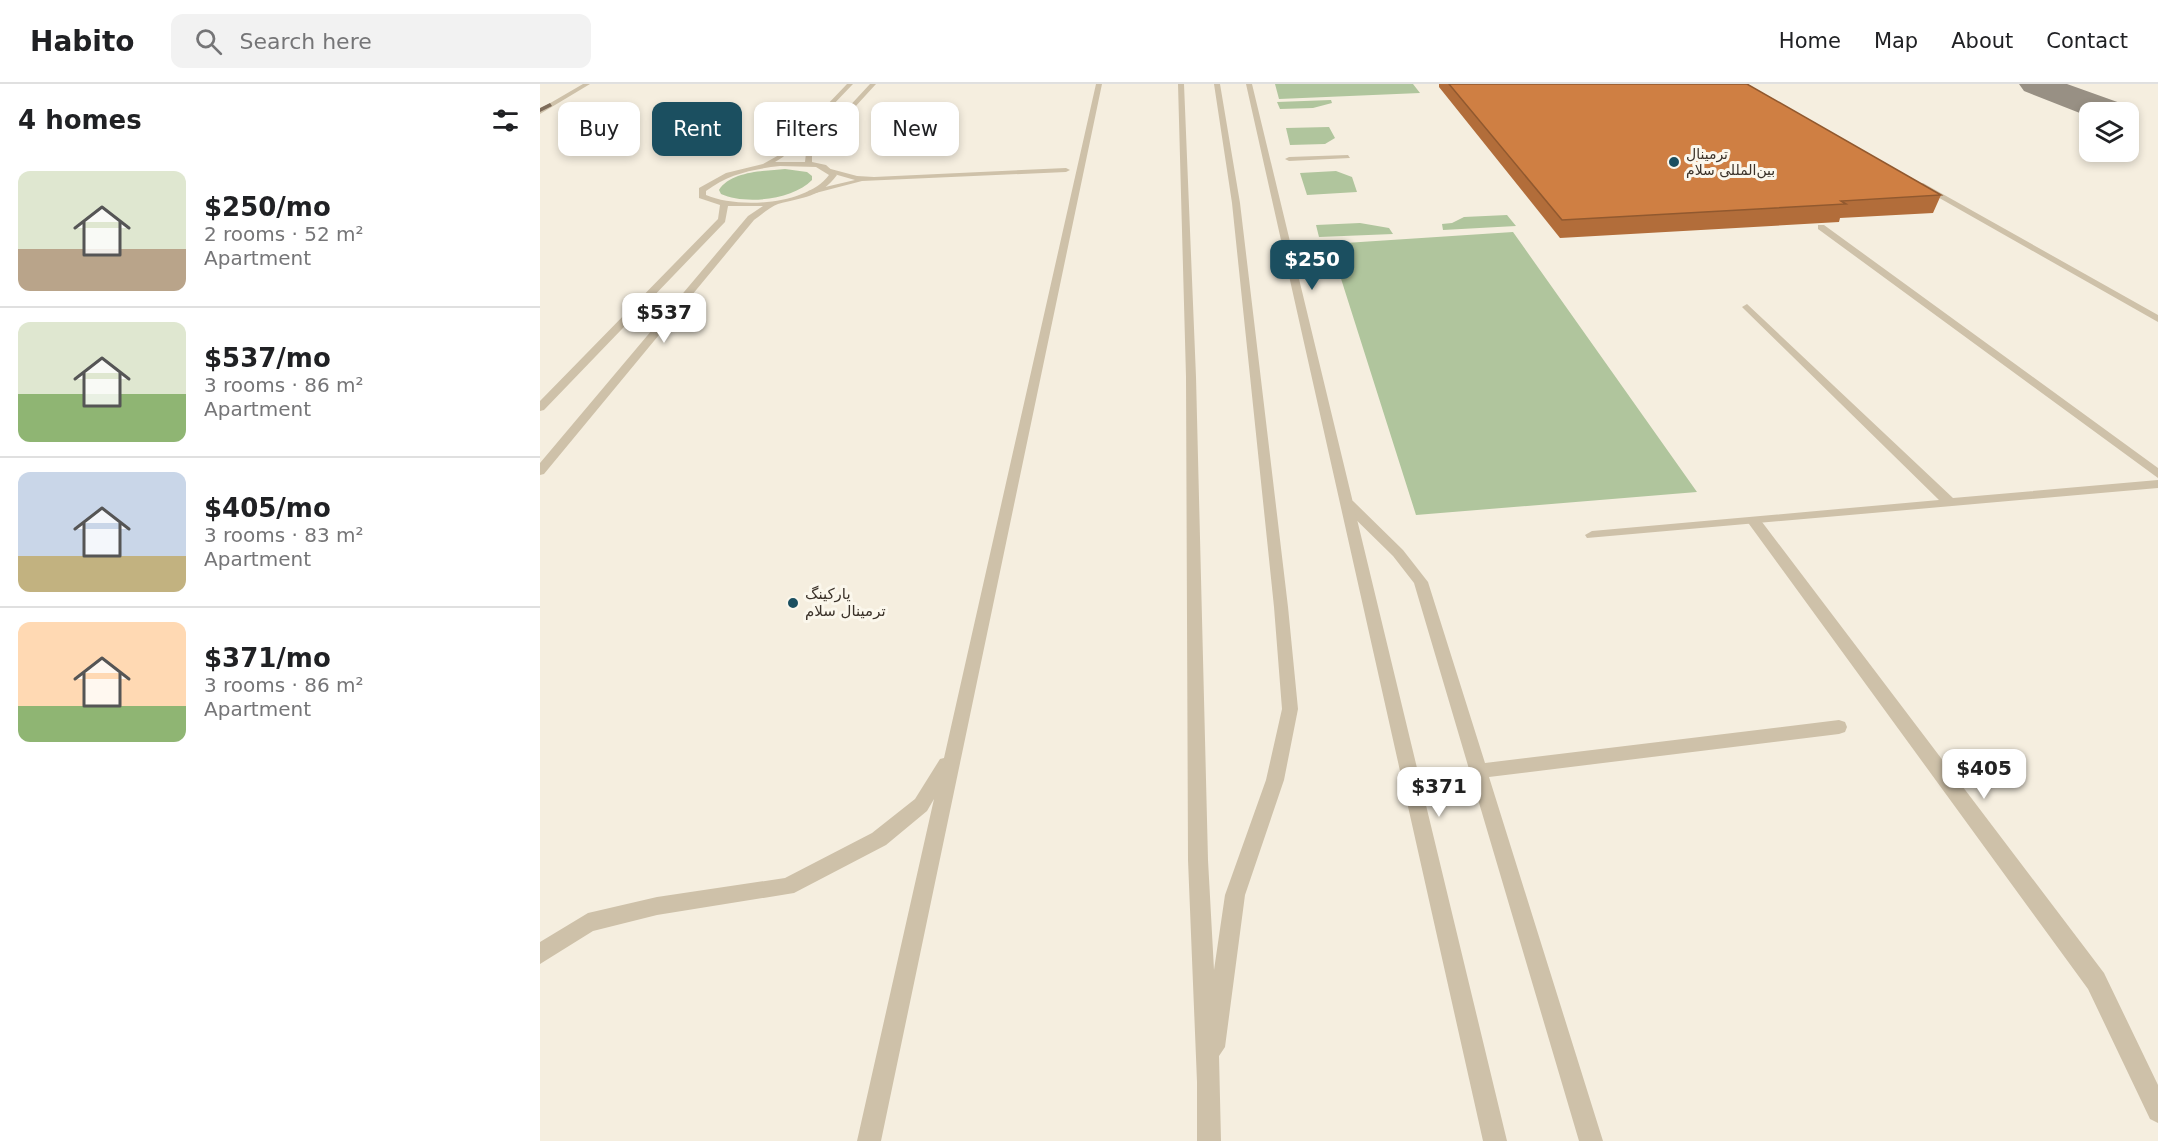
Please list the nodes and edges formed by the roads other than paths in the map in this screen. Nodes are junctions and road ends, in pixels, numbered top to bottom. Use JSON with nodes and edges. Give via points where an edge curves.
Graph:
{"nodes":[{"id":1,"x":587,"y":84,"type":"edge"},
{"id":2,"x":850,"y":84,"type":"edge"},
{"id":3,"x":873,"y":84,"type":"edge"},
{"id":4,"x":1099,"y":84,"type":"edge"},
{"id":5,"x":1181,"y":84,"type":"edge"},
{"id":6,"x":1217,"y":84,"type":"edge"},
{"id":7,"x":1249,"y":84,"type":"edge"},
{"id":8,"x":540,"y":111,"type":"edge"},
{"id":9,"x":1348,"y":157,"type":"dead end"},
{"id":10,"x":1289,"y":159,"type":"dead end"},
{"id":11,"x":809,"y":164,"type":"junction"},
{"id":12,"x":763,"y":166,"type":"junction"},
{"id":13,"x":830,"y":170,"type":"junction"},
{"id":14,"x":1066,"y":170,"type":"dead end"},
{"id":15,"x":1911,"y":178,"type":"edge"},
{"id":16,"x":874,"y":179,"type":"junction"},
{"id":17,"x":811,"y":193,"type":"junction"},
{"id":18,"x":775,"y":202,"type":"junction"},
{"id":19,"x":724,"y":205,"type":"junction"},
{"id":20,"x":1821,"y":227,"type":"edge"},
{"id":21,"x":1747,"y":307,"type":"dead end"},
{"id":22,"x":2158,"y":320,"type":"edge"},
{"id":23,"x":540,"y":408,"type":"edge"},
{"id":24,"x":540,"y":471,"type":"edge"},
{"id":25,"x":2158,"y":474,"type":"edge"},
{"id":26,"x":2158,"y":484,"type":"edge"},
{"id":27,"x":1950,"y":503,"type":"junction"},
{"id":28,"x":1348,"y":504,"type":"junction"},
{"id":29,"x":1754,"y":521,"type":"junction"},
{"id":30,"x":1592,"y":536,"type":"dead end"},
{"id":31,"x":1839,"y":728,"type":"dead end"},
{"id":32,"x":953,"y":754,"type":"junction"},
{"id":33,"x":1478,"y":771,"type":"junction"},
{"id":34,"x":540,"y":954,"type":"edge"},
{"id":35,"x":1209,"y":1082,"type":"junction"},
{"id":36,"x":2158,"y":1111,"type":"edge"},
{"id":37,"x":869,"y":1141,"type":"edge"},
{"id":38,"x":1209,"y":1141,"type":"edge"},
{"id":39,"x":1495,"y":1141,"type":"edge"},
{"id":40,"x":1591,"y":1141,"type":"edge"}],
"edges":[{"from":1,"to":8,"type":"street"},
{"from":2,"to":12,"type":"street","via":[[781,156]]},
{"from":3,"to":11,"type":"street","via":[[808,154]]},
{"from":4,"to":32,"type":"street"},
{"from":5,"to":35,"type":"street","via":[[1191,377],[1198,860]]},
{"from":6,"to":35,"type":"street","via":[[1236,203],[1290,709],[1275,780],[1235,895]]},
{"from":7,"to":28,"type":"street"},
{"from":9,"to":10,"type":"street"},
{"from":11,"to":12,"type":"street"},
{"from":11,"to":13,"type":"street"},
{"from":12,"to":19,"type":"street","via":[[724,176],[702,190],[702,196],[710,202]]},
{"from":13,"to":16,"type":"street"},
{"from":13,"to":17,"type":"street","via":[[831,181]]},
{"from":14,"to":16,"type":"street"},
{"from":15,"to":22,"type":"street"},
{"from":16,"to":17,"type":"street"},
{"from":17,"to":18,"type":"street"},
{"from":18,"to":19,"type":"street"},
{"from":18,"to":24,"type":"street","via":[[751,218]]},
{"from":19,"to":23,"type":"street","via":[[722,220]]},
{"from":20,"to":25,"type":"street"},
{"from":21,"to":27,"type":"street"},
{"from":26,"to":27,"type":"street"},
{"from":27,"to":29,"type":"street"},
{"from":28,"to":33,"type":"street","via":[[1398,553],[1421,582]]},
{"from":28,"to":39,"type":"street"},
{"from":29,"to":30,"type":"street"},
{"from":29,"to":36,"type":"street","via":[[2096,981]]},
{"from":31,"to":33,"type":"street"},
{"from":32,"to":34,"type":"street","via":[[921,805],[879,840],[808,877],[787,887],[657,906],[588,923]]},
{"from":32,"to":37,"type":"street"},
{"from":33,"to":40,"type":"street"},
{"from":35,"to":38,"type":"street"}]}
